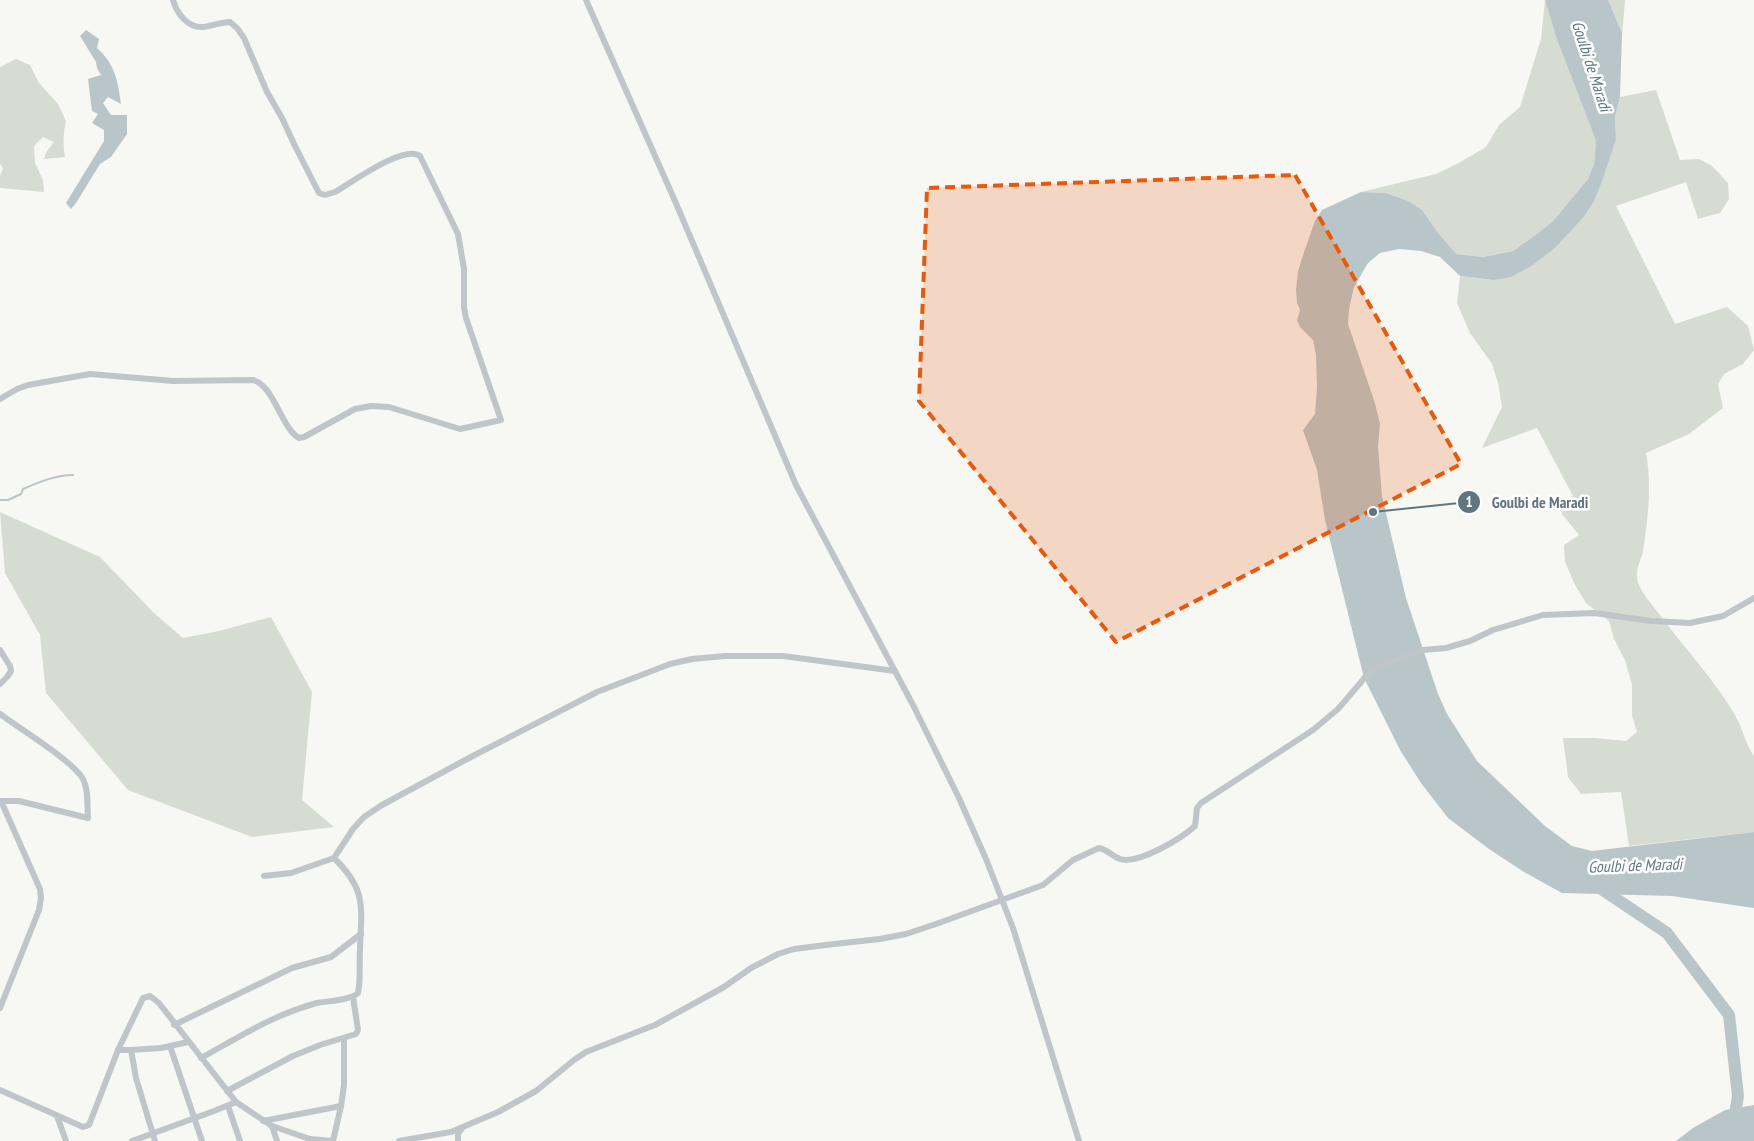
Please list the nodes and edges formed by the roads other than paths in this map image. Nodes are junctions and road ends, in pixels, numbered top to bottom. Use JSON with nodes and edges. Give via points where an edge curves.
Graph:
{"nodes":[{"id":1,"x":173,"y":0,"type":"edge"},
{"id":2,"x":586,"y":0,"type":"edge"},
{"id":3,"x":0,"y":399,"type":"edge"},
{"id":4,"x":1754,"y":598,"type":"edge"},
{"id":5,"x":0,"y":650,"type":"edge"},
{"id":6,"x":895,"y":671,"type":"junction"},
{"id":7,"x":0,"y":684,"type":"edge"},
{"id":8,"x":0,"y":714,"type":"edge"},
{"id":9,"x":0,"y":801,"type":"edge"},
{"id":10,"x":334,"y":858,"type":"junction"},
{"id":11,"x":264,"y":876,"type":"dead end"},
{"id":12,"x":1003,"y":898,"type":"junction"},
{"id":13,"x":361,"y":934,"type":"junction"},
{"id":14,"x":353,"y":997,"type":"junction"},
{"id":15,"x":0,"y":1008,"type":"edge"},
{"id":16,"x":174,"y":1025,"type":"junction"},
{"id":17,"x":344,"y":1038,"type":"junction"},
{"id":18,"x":188,"y":1042,"type":"junction"},
{"id":19,"x":170,"y":1046,"type":"junction"},
{"id":20,"x":118,"y":1050,"type":"junction"},
{"id":21,"x":131,"y":1050,"type":"junction"},
{"id":22,"x":201,"y":1058,"type":"junction"},
{"id":23,"x":0,"y":1090,"type":"edge"},
{"id":24,"x":227,"y":1091,"type":"junction"},
{"id":25,"x":236,"y":1102,"type":"junction"},
{"id":26,"x":228,"y":1106,"type":"junction"},
{"id":27,"x":340,"y":1106,"type":"junction"},
{"id":28,"x":56,"y":1116,"type":"junction"},
{"id":29,"x":194,"y":1119,"type":"junction"},
{"id":30,"x":263,"y":1121,"type":"junction"},
{"id":31,"x":272,"y":1126,"type":"junction"},
{"id":32,"x":462,"y":1128,"type":"junction"},
{"id":33,"x":152,"y":1133,"type":"junction"},
{"id":34,"x":310,"y":1140,"type":"edge"},
{"id":35,"x":66,"y":1141,"type":"edge"},
{"id":36,"x":132,"y":1141,"type":"edge"},
{"id":37,"x":154,"y":1141,"type":"edge"},
{"id":38,"x":202,"y":1141,"type":"edge"},
{"id":39,"x":240,"y":1141,"type":"edge"},
{"id":40,"x":277,"y":1141,"type":"edge"},
{"id":41,"x":333,"y":1141,"type":"edge"},
{"id":42,"x":399,"y":1141,"type":"edge"},
{"id":43,"x":458,"y":1141,"type":"edge"},
{"id":44,"x":1079,"y":1141,"type":"edge"}],
"edges":[{"from":1,"to":3,"type":"street","via":[[189,24],[201,27],[230,22],[240,32],[319,193],[336,192],[393,158],[416,153],[420,156],[458,234],[464,269],[466,318],[501,420],[460,429],[389,407],[366,406],[299,438],[292,433],[275,402],[259,382],[253,380],[173,381],[90,374],[28,385]]},
{"from":2,"to":6,"type":"street","via":[[796,486]]},
{"from":4,"to":12,"type":"street","via":[[1723,616],[1690,623],[1594,613],[1543,615],[1493,630],[1470,641],[1423,650],[1379,666],[1363,679],[1338,710],[1313,730],[1201,803],[1197,808],[1195,826],[1171,843],[1129,859],[1120,859],[1098,848],[1073,860],[1043,885]]},
{"from":5,"to":7,"type":"street","via":[[11,672]]},
{"from":6,"to":10,"type":"street","via":[[782,656],[725,656],[670,664],[597,692],[382,805],[353,829]]},
{"from":6,"to":12,"type":"street","via":[[959,798]]},
{"from":8,"to":9,"type":"street","via":[[71,766],[82,778],[87,789],[88,818],[19,801]]},
{"from":9,"to":15,"type":"street","via":[[40,889],[41,898]]},
{"from":10,"to":11,"type":"street","via":[[291,873]]},
{"from":10,"to":13,"type":"street","via":[[357,889],[362,910]]},
{"from":12,"to":32,"type":"street","via":[[906,934],[778,954],[655,1024],[586,1052],[536,1091]]},
{"from":12,"to":44,"type":"street"},
{"from":13,"to":14,"type":"street","via":[[359,991]]},
{"from":13,"to":16,"type":"street","via":[[331,957],[292,968]]},
{"from":14,"to":17,"type":"street","via":[[358,1031]]},
{"from":14,"to":22,"type":"street","via":[[315,1004],[276,1017]]},
{"from":16,"to":18,"type":"street"},
{"from":16,"to":20,"type":"street","via":[[154,998],[145,996]]},
{"from":17,"to":24,"type":"street","via":[[292,1056]]},
{"from":17,"to":27,"type":"street","via":[[344,1085]]},
{"from":18,"to":19,"type":"street"},
{"from":18,"to":22,"type":"street"},
{"from":19,"to":21,"type":"street"},
{"from":19,"to":29,"type":"street"},
{"from":20,"to":21,"type":"street"},
{"from":20,"to":28,"type":"street","via":[[89,1124],[83,1127]]},
{"from":21,"to":33,"type":"street"},
{"from":22,"to":24,"type":"street"},
{"from":23,"to":28,"type":"street"},
{"from":24,"to":25,"type":"street"},
{"from":25,"to":26,"type":"street"},
{"from":25,"to":30,"type":"street"},
{"from":26,"to":29,"type":"street"},
{"from":26,"to":39,"type":"street"},
{"from":27,"to":30,"type":"street"},
{"from":27,"to":41,"type":"street"},
{"from":28,"to":35,"type":"street"},
{"from":29,"to":33,"type":"street"},
{"from":29,"to":38,"type":"street"},
{"from":30,"to":31,"type":"street"},
{"from":31,"to":34,"type":"street"},
{"from":31,"to":40,"type":"street"},
{"from":32,"to":42,"type":"street"},
{"from":32,"to":43,"type":"street"},
{"from":33,"to":36,"type":"street"},
{"from":33,"to":37,"type":"street"},
{"from":34,"to":41,"type":"street"}]}
